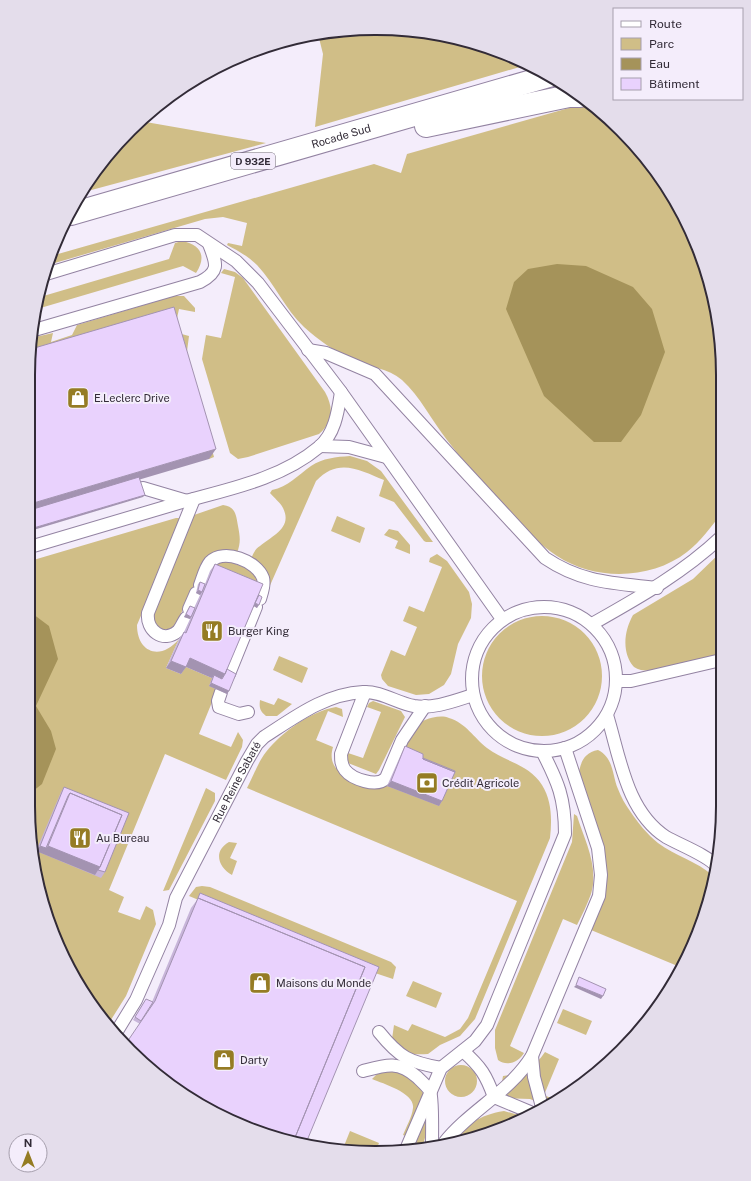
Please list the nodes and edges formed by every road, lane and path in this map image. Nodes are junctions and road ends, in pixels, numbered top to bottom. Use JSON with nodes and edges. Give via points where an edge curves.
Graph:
{"nodes":[{"id":1,"x":541,"y":78,"type":"edge"},
{"id":2,"x":571,"y":96,"type":"edge"},
{"id":3,"x":373,"y":127,"type":"junction"},
{"id":4,"x":132,"y":195,"type":"junction"},
{"id":5,"x":80,"y":207,"type":"edge"},
{"id":6,"x":77,"y":212,"type":"edge"},
{"id":7,"x":210,"y":244,"type":"junction"},
{"id":8,"x":51,"y":272,"type":"edge"},
{"id":9,"x":38,"y":329,"type":"edge"},
{"id":10,"x":308,"y":350,"type":"junction"},
{"id":11,"x":341,"y":392,"type":"junction"},
{"id":12,"x":320,"y":446,"type":"junction"},
{"id":13,"x":386,"y":457,"type":"junction"},
{"id":14,"x":113,"y":497,"type":"edge"},
{"id":15,"x":191,"y":500,"type":"junction"},
{"id":16,"x":716,"y":542,"type":"edge"},
{"id":17,"x":35,"y":545,"type":"edge"},
{"id":18,"x":656,"y":588,"type":"junction"},
{"id":19,"x":502,"y":619,"type":"junction"},
{"id":20,"x":592,"y":624,"type":"junction"},
{"id":21,"x":716,"y":661,"type":"edge"},
{"id":22,"x":229,"y":674,"type":"edge"},
{"id":23,"x":617,"y":681,"type":"junction"},
{"id":24,"x":221,"y":692,"type":"edge"},
{"id":25,"x":365,"y":692,"type":"junction"},
{"id":26,"x":474,"y":695,"type":"junction"},
{"id":27,"x":425,"y":706,"type":"junction"},
{"id":28,"x":248,"y":712,"type":"dead end"},
{"id":29,"x":607,"y":716,"type":"junction"},
{"id":30,"x":565,"y":748,"type":"junction"},
{"id":31,"x":542,"y":751,"type":"junction"},
{"id":32,"x":711,"y":863,"type":"edge"},
{"id":33,"x":118,"y":1029,"type":"edge"},
{"id":34,"x":379,"y":1032,"type":"dead end"},
{"id":35,"x":463,"y":1051,"type":"junction"},
{"id":36,"x":532,"y":1056,"type":"junction"},
{"id":37,"x":442,"y":1068,"type":"junction"},
{"id":38,"x":363,"y":1072,"type":"dead end"},
{"id":39,"x":430,"y":1092,"type":"junction"},
{"id":40,"x":494,"y":1097,"type":"junction"},
{"id":41,"x":541,"y":1103,"type":"edge"},
{"id":42,"x":527,"y":1111,"type":"edge"},
{"id":43,"x":449,"y":1137,"type":"edge"},
{"id":44,"x":432,"y":1141,"type":"edge"},
{"id":45,"x":408,"y":1144,"type":"edge"}],
"edges":[{"from":1,"to":3,"type":"main road","name":"Rocade Sud","number":"D 932E"},
{"from":2,"to":3,"type":"main road","via":[[414,128]]},
{"from":3,"to":4,"type":"main road","name":"Rocade Sud","number":"D 932E"},
{"from":4,"to":5,"type":"main road","name":"Rocade Sud","number":"D 932E"},
{"from":4,"to":6,"type":"main road","name":"Rocade Sud","number":"D 932E"},
{"from":7,"to":8,"type":"lane","via":[[197,234],[175,234]]},
{"from":7,"to":9,"type":"lane","via":[[216,262],[211,276],[205,279]]},
{"from":7,"to":10,"type":"lane","via":[[236,261],[258,283]]},
{"from":10,"to":11,"type":"lane"},
{"from":10,"to":18,"type":"lane","via":[[326,353],[375,374],[545,558],[572,574],[592,580]]},
{"from":11,"to":12,"type":"lane","via":[[333,428]]},
{"from":11,"to":13,"type":"lane"},
{"from":12,"to":13,"type":"lane","via":[[349,447]]},
{"from":12,"to":15,"type":"lane","via":[[289,468]]},
{"from":13,"to":19,"type":"lane"},
{"from":14,"to":15,"type":"lane","via":[[143,488]]},
{"from":15,"to":17,"type":"lane"},
{"from":15,"to":22,"type":"lane","via":[[147,620],[153,631],[164,637],[172,635],[179,630],[211,562],[217,558],[231,556],[252,565],[261,574],[264,585]]},
{"from":16,"to":18,"type":"lane","via":[[700,557]]},
{"from":18,"to":20,"type":"lane"},
{"from":19,"to":20,"type":"lane","via":[[516,611],[548,606],[579,615]]},
{"from":19,"to":26,"type":"lane","via":[[486,636],[474,661]]},
{"from":20,"to":23,"type":"lane","via":[[611,650],[616,665]]},
{"from":21,"to":23,"type":"lane","via":[[631,681]]},
{"from":23,"to":29,"type":"lane","via":[[614,699]]},
{"from":24,"to":28,"type":"lane","via":[[218,701],[220,707],[239,714]]},
{"from":25,"to":27,"type":"lane","name":"Rue Reine Sabaté","via":[[413,706]]},
{"from":25,"to":27,"type":"lane","via":[[341,754],[341,762],[348,772],[366,781],[378,783],[386,778],[402,740]]},
{"from":25,"to":33,"type":"lane","name":"Rue Reine Sabaté","via":[[337,696],[315,704],[257,744],[176,898],[169,925],[136,1000]]},
{"from":26,"to":27,"type":"lane","name":"Rue Reine Sabaté","via":[[432,707]]},
{"from":26,"to":31,"type":"lane","via":[[480,713],[491,728],[506,740],[523,748]]},
{"from":29,"to":30,"type":"lane","via":[[596,730],[582,741]]},
{"from":29,"to":32,"type":"lane","via":[[629,791],[646,820],[665,836]]},
{"from":30,"to":31,"type":"lane"},
{"from":30,"to":36,"type":"lane","via":[[598,848],[602,875],[599,896]]},
{"from":31,"to":35,"type":"lane","via":[[559,785],[565,810],[565,834],[487,1026]]},
{"from":34,"to":37,"type":"lane","via":[[393,1049],[407,1060]]},
{"from":35,"to":37,"type":"lane"},
{"from":35,"to":40,"type":"lane","via":[[486,1074]]},
{"from":36,"to":40,"type":"lane","via":[[515,1080]]},
{"from":36,"to":41,"type":"lane","via":[[534,1077]]},
{"from":37,"to":39,"type":"lane"},
{"from":38,"to":39,"type":"lane","via":[[385,1065],[400,1066],[410,1071]]},
{"from":39,"to":44,"type":"lane"},
{"from":39,"to":45,"type":"lane"},
{"from":40,"to":42,"type":"lane"},
{"from":40,"to":43,"type":"lane","via":[[466,1119]]}]}
